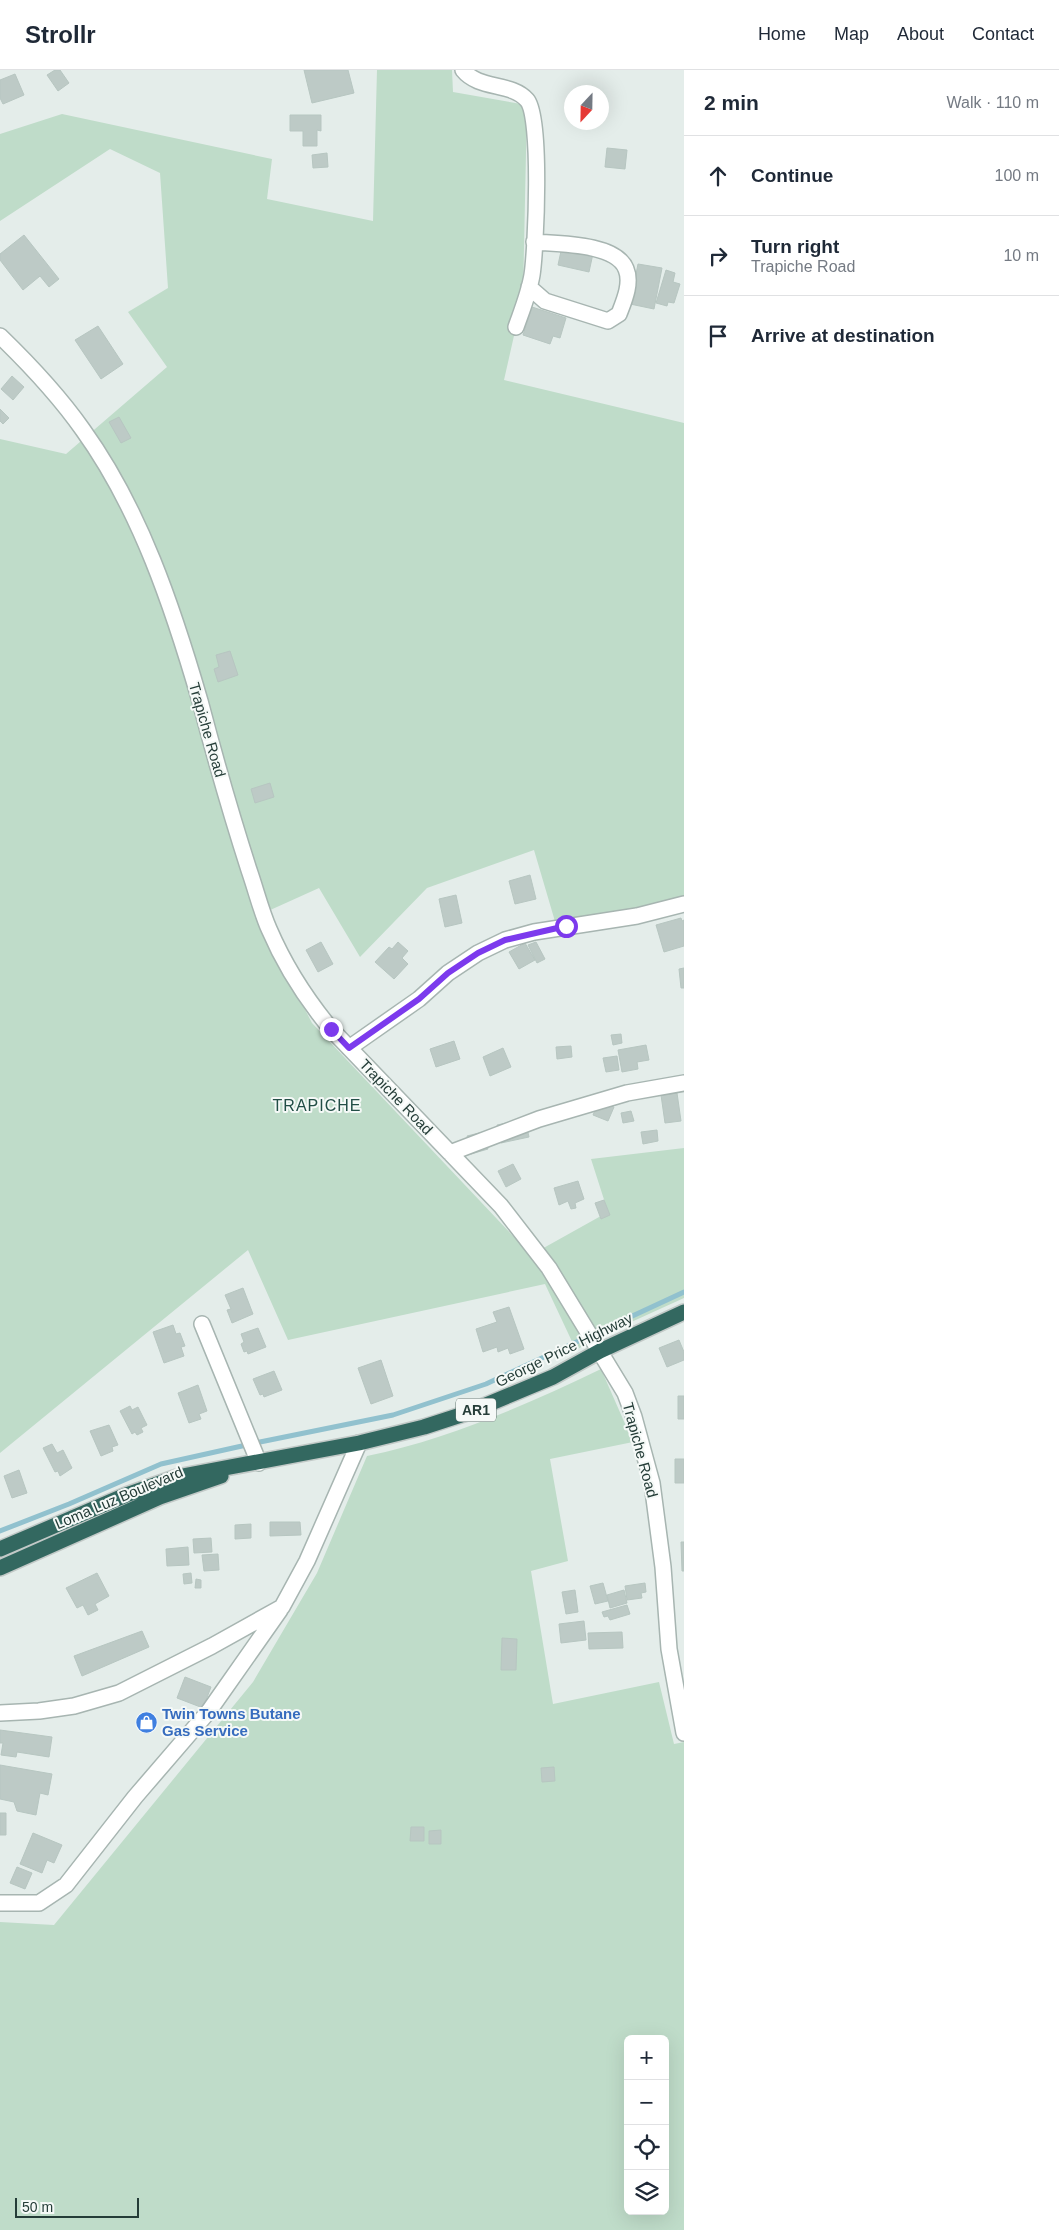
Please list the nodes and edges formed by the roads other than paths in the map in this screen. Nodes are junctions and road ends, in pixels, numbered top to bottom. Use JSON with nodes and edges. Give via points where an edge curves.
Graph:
{"nodes":[{"id":1,"x":462,"y":70,"type":"edge"},
{"id":2,"x":534,"y":242,"type":"junction"},
{"id":3,"x":529,"y":287,"type":"junction"},
{"id":4,"x":516,"y":327,"type":"dead end"},
{"id":5,"x":0,"y":336,"type":"edge"},
{"id":6,"x":684,"y":904,"type":"edge"},
{"id":7,"x":349,"y":1048,"type":"junction"},
{"id":8,"x":684,"y":1083,"type":"edge"},
{"id":9,"x":450,"y":1153,"type":"junction"},
{"id":10,"x":684,"y":1312,"type":"edge"},
{"id":11,"x":202,"y":1324,"type":"dead end"},
{"id":12,"x":600,"y":1352,"type":"junction"},
{"id":13,"x":359,"y":1444,"type":"junction"},
{"id":14,"x":256,"y":1464,"type":"junction"},
{"id":15,"x":0,"y":1549,"type":"edge"},
{"id":16,"x":0,"y":1568,"type":"edge"},
{"id":17,"x":282,"y":1607,"type":"junction"},
{"id":18,"x":0,"y":1712,"type":"edge"},
{"id":19,"x":684,"y":1733,"type":"edge"},
{"id":20,"x":0,"y":1903,"type":"edge"}],
"edges":[{"from":1,"to":2,"type":"street","via":[[474,80],[511,91],[529,102],[535,128]]},
{"from":2,"to":3,"type":"street"},
{"from":2,"to":3,"type":"street","via":[[582,246],[607,252],[622,263],[628,280],[619,314],[608,321],[545,301]]},
{"from":3,"to":4,"type":"street"},
{"from":5,"to":7,"type":"street","name":"Trapiche Road","via":[[40,376],[84,430],[128,506],[166,597],[199,698],[230,812],[269,929],[316,1011]]},
{"from":6,"to":7,"type":"street","via":[[505,940],[448,973],[419,999]]},
{"from":7,"to":9,"type":"street","name":"Trapiche Road"},
{"from":8,"to":9,"type":"street","via":[[627,1093],[539,1118]]},
{"from":9,"to":12,"type":"street","name":"Trapiche Road","via":[[502,1206],[527,1238]]},
{"from":10,"to":12,"type":"highway","name":"George Price Highway","number":"AR1"},
{"from":11,"to":14,"type":"street"},
{"from":12,"to":13,"type":"highway","name":"George Price Highway","number":"AR1","via":[[553,1377],[467,1413],[424,1428]]},
{"from":12,"to":19,"type":"street","name":"Trapiche Road","via":[[628,1401],[652,1483],[669,1648]]},
{"from":13,"to":14,"type":"highway","name":"George Price Highway","number":"AR1"},
{"from":13,"to":17,"type":"street","via":[[307,1561]]},
{"from":14,"to":15,"type":"highway","number":"AR1","via":[[168,1480]]},
{"from":14,"to":16,"type":"highway","name":"Loma Luz Boulevard","number":"AR1","via":[[160,1497]]},
{"from":17,"to":18,"type":"street","via":[[119,1693],[74,1706]]},
{"from":17,"to":20,"type":"street","via":[[209,1710],[66,1885],[39,1903]]}]}
